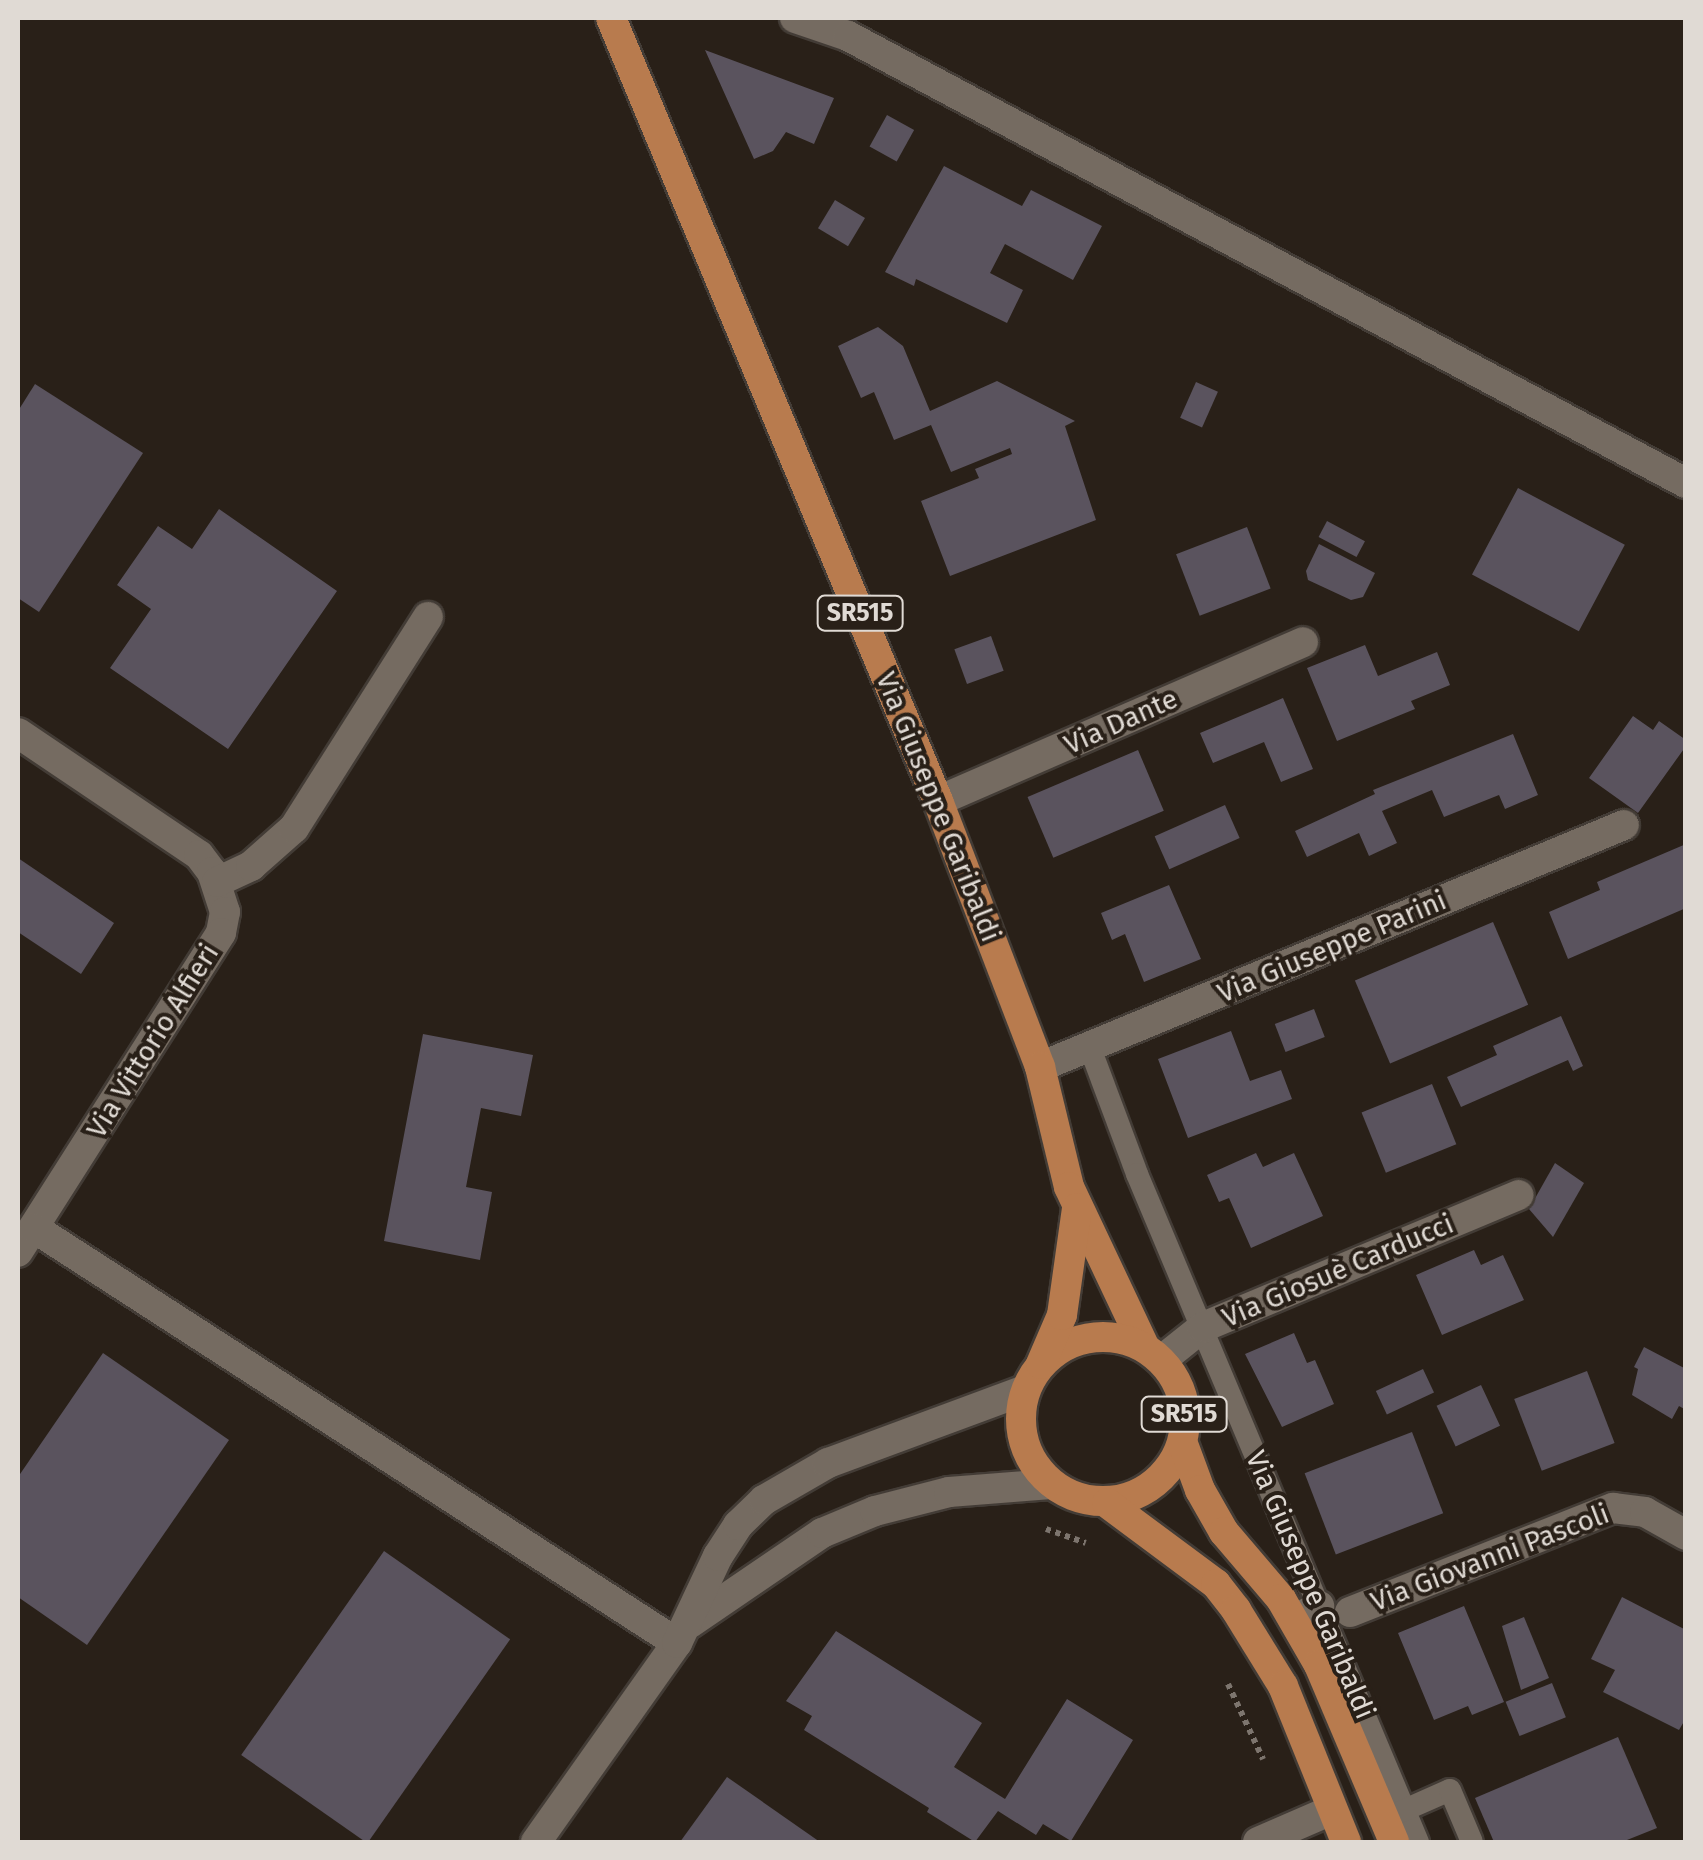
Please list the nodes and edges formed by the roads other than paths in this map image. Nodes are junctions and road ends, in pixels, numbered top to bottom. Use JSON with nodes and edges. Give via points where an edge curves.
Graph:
{"nodes":[{"id":1,"x":795,"y":18,"type":"edge"},
{"id":2,"x":621,"y":21,"type":"edge"},
{"id":3,"x":1686,"y":483,"type":"edge"},
{"id":4,"x":428,"y":617,"type":"dead end"},
{"id":5,"x":1304,"y":642,"type":"dead end"},
{"id":6,"x":18,"y":733,"type":"edge"},
{"id":7,"x":938,"y":801,"type":"junction"},
{"id":8,"x":1624,"y":825,"type":"dead end"},
{"id":9,"x":217,"y":882,"type":"junction"},
{"id":10,"x":1090,"y":1048,"type":"junction"},
{"id":11,"x":1040,"y":1068,"type":"junction"},
{"id":12,"x":1520,"y":1194,"type":"dead end"},
{"id":13,"x":1077,"y":1208,"type":"junction"},
{"id":14,"x":23,"y":1233,"type":"edge"},
{"id":15,"x":1203,"y":1327,"type":"junction"},
{"id":16,"x":1153,"y":1352,"type":"junction"},
{"id":17,"x":1041,"y":1364,"type":"junction"},
{"id":18,"x":1025,"y":1390,"type":"junction"},
{"id":19,"x":1183,"y":1444,"type":"junction"},
{"id":20,"x":1051,"y":1484,"type":"junction"},
{"id":21,"x":1107,"y":1503,"type":"junction"},
{"id":22,"x":1686,"y":1535,"type":"edge"},
{"id":23,"x":1350,"y":1612,"type":"dead end"},
{"id":24,"x":1307,"y":1613,"type":"junction"},
{"id":25,"x":684,"y":1633,"type":"junction"},
{"id":26,"x":1332,"y":1810,"type":"junction"},
{"id":27,"x":1394,"y":1823,"type":"edge"},
{"id":28,"x":536,"y":1842,"type":"edge"},
{"id":29,"x":1258,"y":1842,"type":"edge"},
{"id":30,"x":1346,"y":1842,"type":"edge"},
{"id":31,"x":1418,"y":1842,"type":"edge"},
{"id":32,"x":1472,"y":1842,"type":"edge"}],
"edges":[{"from":1,"to":3,"type":"street","via":[[848,36]]},
{"from":2,"to":7,"type":"main road","name":"Via Giuseppe Garibaldi","number":"SR515"},
{"from":4,"to":9,"type":"street","via":[[294,828],[251,866]]},
{"from":5,"to":7,"type":"street","name":"Via Dante"},
{"from":6,"to":9,"type":"street","via":[[199,855]]},
{"from":7,"to":11,"type":"main road","name":"Via Giuseppe Garibaldi","number":"SR515"},
{"from":8,"to":10,"type":"street","name":"Via Giuseppe Parini"},
{"from":9,"to":14,"type":"street","name":"Via Vittorio Alfieri","via":[[225,912],[221,934]]},
{"from":10,"to":11,"type":"street","name":"Via Giuseppe Parini"},
{"from":10,"to":15,"type":"lane","name":"Via Giuseppe Garibaldi"},
{"from":11,"to":13,"type":"main road","name":"Via Giuseppe Garibaldi","number":"SR515"},
{"from":12,"to":15,"type":"street","name":"Via Giosuè Carducci"},
{"from":13,"to":16,"type":"main road","name":"Via Giuseppe Garibaldi","number":"SR515"},
{"from":13,"to":17,"type":"main road","name":"Via Giuseppe Garibaldi","number":"SR515","via":[[1062,1315]]},
{"from":14,"to":25,"type":"street"},
{"from":15,"to":16,"type":"street","name":"Via Giosuè Carducci"},
{"from":15,"to":24,"type":"lane","name":"Via Giuseppe Garibaldi"},
{"from":16,"to":17,"type":"main road","name":"Via Giuseppe Garibaldi","number":"SR515","via":[[1108,1336],[1072,1342]]},
{"from":16,"to":19,"type":"main road","name":"Via Giuseppe Garibaldi","number":"SR515","via":[[1185,1402]]},
{"from":17,"to":18,"type":"main road","name":"Via Giuseppe Garibaldi","number":"SR515"},
{"from":18,"to":20,"type":"main road","via":[[1020,1424],[1029,1457]]},
{"from":18,"to":25,"type":"street","via":[[828,1463],[764,1500],[718,1556]]},
{"from":19,"to":21,"type":"main road","number":"SR515","via":[[1167,1473],[1140,1494]]},
{"from":19,"to":24,"type":"main road","name":"Via Giuseppe Garibaldi","number":"SR515","via":[[1224,1532]]},
{"from":20,"to":21,"type":"main road","via":[[1078,1499]]},
{"from":20,"to":25,"type":"street","via":[[949,1492],[875,1511],[822,1533]]},
{"from":21,"to":26,"type":"main road","via":[[1216,1584],[1236,1610],[1283,1686]]},
{"from":22,"to":23,"type":"street","name":"Via Giovanni Pascoli","via":[[1644,1512],[1613,1508]]},
{"from":24,"to":27,"type":"main road","name":"Via Giuseppe Garibaldi","number":"SR515"},
{"from":25,"to":28,"type":"street"},
{"from":26,"to":29,"type":"street"},
{"from":26,"to":30,"type":"main road"},
{"from":27,"to":31,"type":"lane","name":"Via Giuseppe Garibaldi"},
{"from":27,"to":32,"type":"lane","via":[[1450,1790]]}]}
